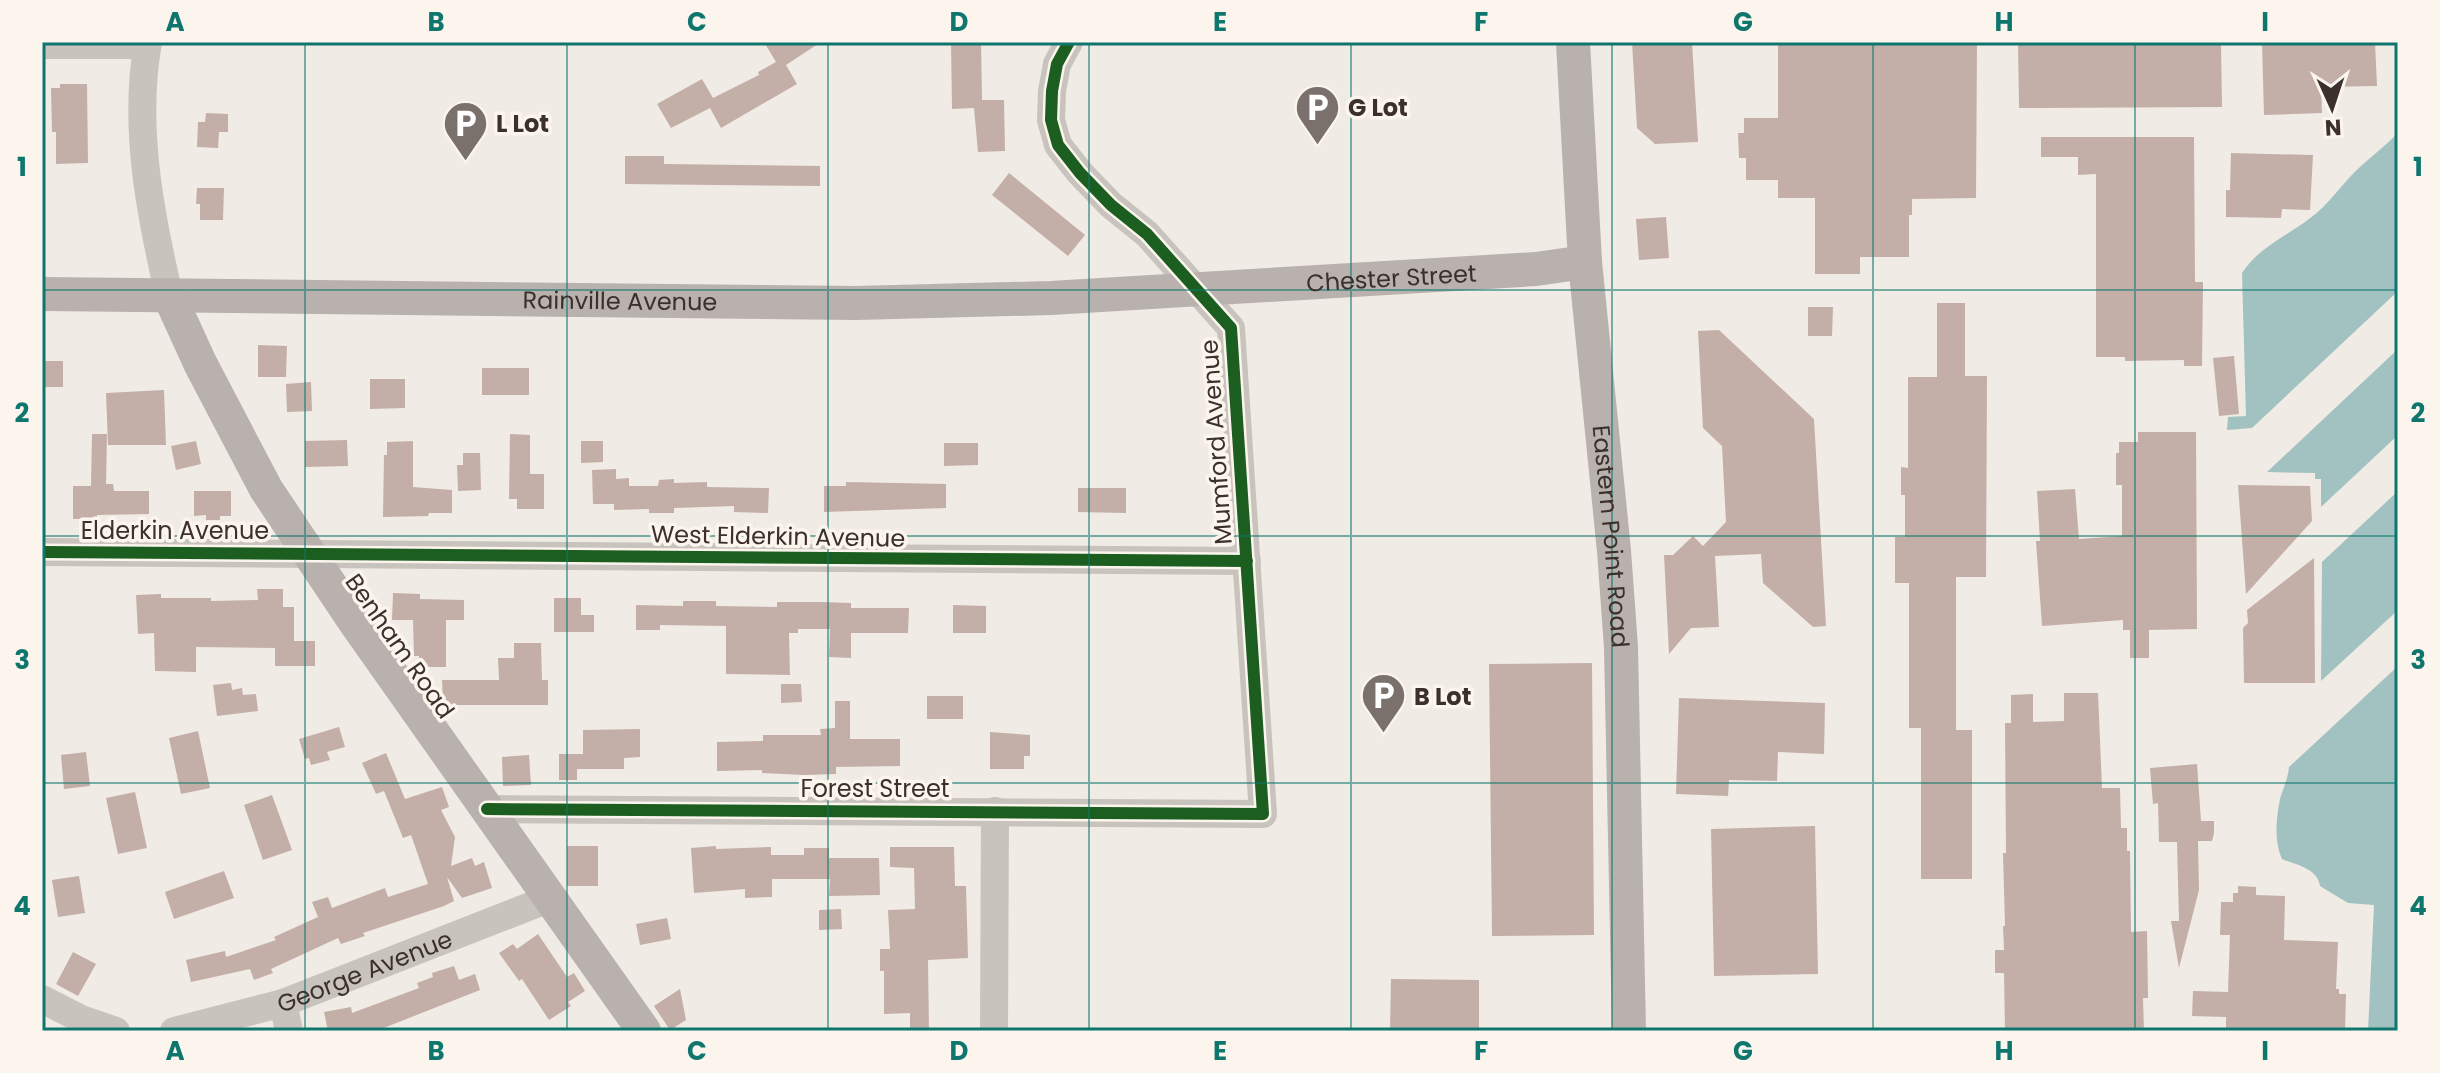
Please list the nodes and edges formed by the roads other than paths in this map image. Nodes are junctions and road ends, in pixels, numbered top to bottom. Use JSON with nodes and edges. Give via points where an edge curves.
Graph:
{"nodes":[{"id":1,"x":1069,"y":42,"type":"edge"},
{"id":2,"x":1573,"y":42,"type":"edge"},
{"id":3,"x":147,"y":44,"type":"edge"},
{"id":4,"x":42,"y":45,"type":"edge"},
{"id":5,"x":1585,"y":262,"type":"junction"},
{"id":6,"x":1196,"y":290,"type":"junction"},
{"id":7,"x":42,"y":294,"type":"edge"},
{"id":8,"x":169,"y":295,"type":"junction"},
{"id":9,"x":42,"y":552,"type":"edge"},
{"id":10,"x":309,"y":552,"type":"junction"},
{"id":11,"x":1247,"y":561,"type":"junction"},
{"id":12,"x":487,"y":809,"type":"junction"},
{"id":13,"x":995,"y":811,"type":"junction"},
{"id":14,"x":1263,"y":814,"type":"joint"},
{"id":15,"x":551,"y":898,"type":"junction"},
{"id":16,"x":42,"y":999,"type":"edge"},
{"id":17,"x":283,"y":1003,"type":"junction"},
{"id":18,"x":116,"y":1031,"type":"edge"},
{"id":19,"x":174,"y":1031,"type":"edge"},
{"id":20,"x":289,"y":1031,"type":"edge"},
{"id":21,"x":644,"y":1031,"type":"edge"},
{"id":22,"x":994,"y":1031,"type":"edge"},
{"id":23,"x":1629,"y":1031,"type":"edge"}],
"edges":[{"from":1,"to":6,"type":"street","name":"Mumford Avenue","via":[[1057,64],[1052,91],[1051,120],[1058,145]]},
{"from":2,"to":5,"type":"main road","name":"Eastern Point Road"},
{"from":3,"to":4,"type":"street"},
{"from":3,"to":8,"type":"street","name":"Benham Road","via":[[144,157]]},
{"from":5,"to":6,"type":"main road","name":"Chester Street"},
{"from":5,"to":23,"type":"main road","name":"Eastern Point Road","via":[[1621,647]]},
{"from":6,"to":8,"type":"main road","name":"Rainville Avenue","via":[[856,303]]},
{"from":6,"to":11,"type":"street","name":"Mumford Avenue","via":[[1231,328]]},
{"from":7,"to":8,"type":"main road","name":"Rainville Avenue"},
{"from":8,"to":10,"type":"main road","name":"Benham Road","via":[[266,489]]},
{"from":9,"to":10,"type":"street","name":"Elderkin Avenue"},
{"from":10,"to":11,"type":"street","name":"West Elderkin Avenue"},
{"from":10,"to":12,"type":"main road","name":"Benham Road"},
{"from":11,"to":14,"type":"street","name":"Mumford Avenue"},
{"from":12,"to":13,"type":"street","name":"Forest Street"},
{"from":12,"to":15,"type":"main road","name":"Benham Road"},
{"from":13,"to":14,"type":"street","name":"Forest Street"},
{"from":13,"to":22,"type":"street"},
{"from":15,"to":17,"type":"street","name":"George Avenue"},
{"from":15,"to":21,"type":"main road","name":"Benham Road"},
{"from":16,"to":18,"type":"street"},
{"from":17,"to":19,"type":"street","name":"George Avenue"},
{"from":17,"to":20,"type":"street"}]}
